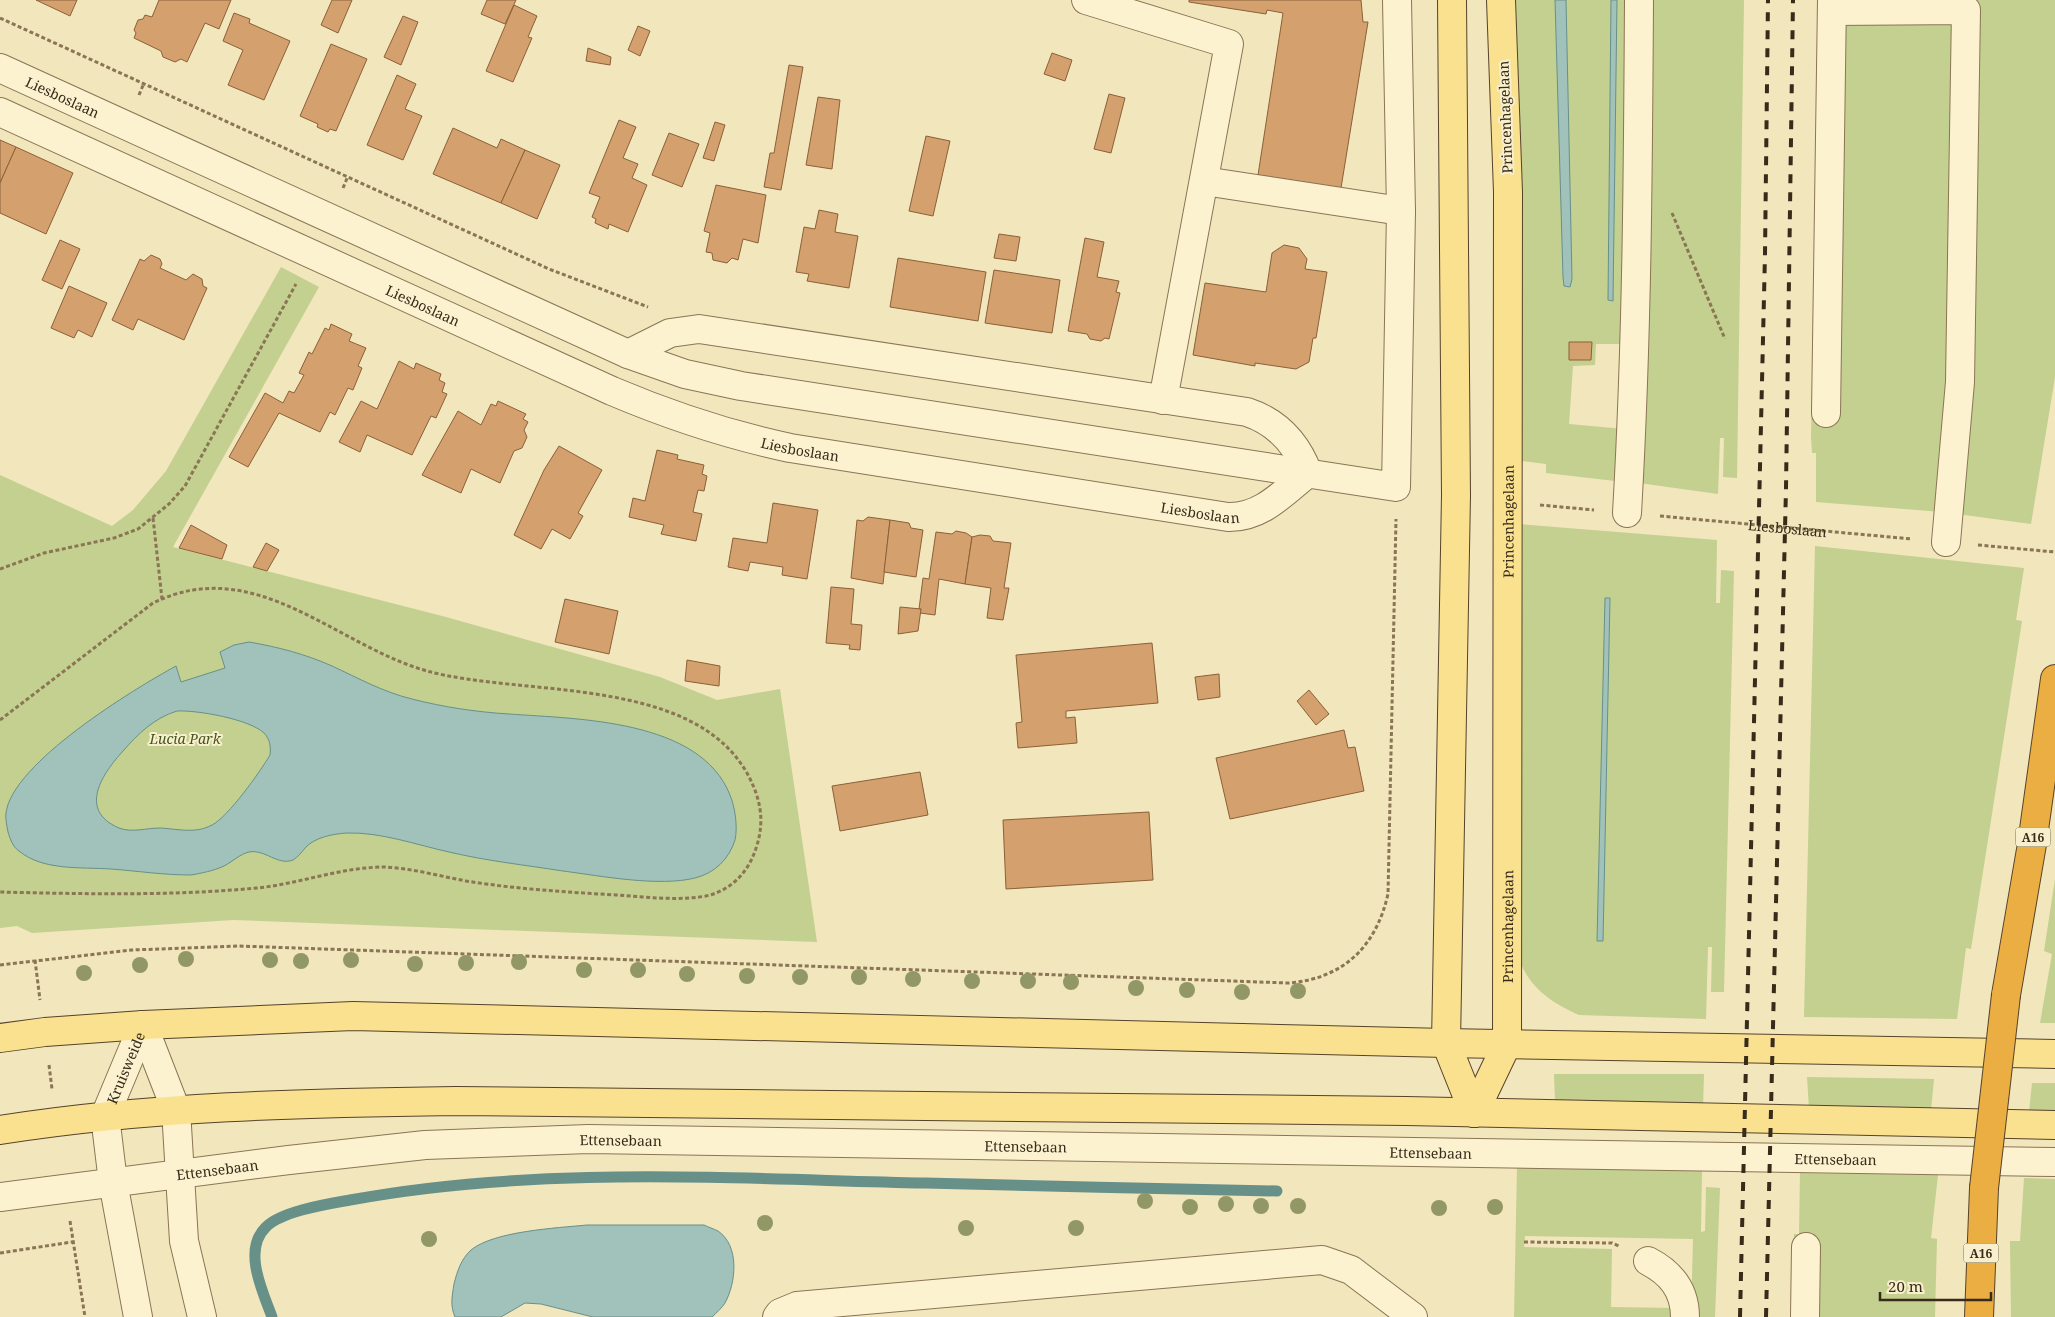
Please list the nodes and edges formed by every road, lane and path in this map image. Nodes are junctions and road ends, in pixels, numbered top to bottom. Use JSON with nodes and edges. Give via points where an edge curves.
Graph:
{"nodes":[{"id":1,"x":1086,"y":0,"type":"edge"},
{"id":2,"x":1396,"y":0,"type":"edge"},
{"id":3,"x":1452,"y":0,"type":"edge"},
{"id":4,"x":1501,"y":0,"type":"edge"},
{"id":5,"x":1639,"y":0,"type":"edge"},
{"id":6,"x":1832,"y":6,"type":"edge"},
{"id":7,"x":0,"y":18,"type":"edge"},
{"id":8,"x":0,"y":68,"type":"edge"},
{"id":9,"x":0,"y":112,"type":"edge"},
{"id":10,"x":126,"y":125,"type":"junction"},
{"id":11,"x":109,"y":162,"type":"junction"},
{"id":12,"x":1204,"y":181,"type":"junction"},
{"id":13,"x":1401,"y":211,"type":"junction"},
{"id":14,"x":1671,"y":211,"type":"dead end"},
{"id":15,"x":329,"y":218,"type":"junction"},
{"id":16,"x":312,"y":254,"type":"junction"},
{"id":17,"x":699,"y":328,"type":"junction"},
{"id":18,"x":1726,"y":339,"type":"dead end"},
{"id":19,"x":628,"y":354,"type":"junction"},
{"id":20,"x":1163,"y":400,"type":"junction"},
{"id":21,"x":1826,"y":413,"type":"dead end"},
{"id":22,"x":1308,"y":473,"type":"junction"},
{"id":23,"x":1396,"y":487,"type":"junction"},
{"id":24,"x":1534,"y":504,"type":"dead end"},
{"id":25,"x":1627,"y":513,"type":"junction"},
{"id":26,"x":153,"y":518,"type":"junction"},
{"id":27,"x":1946,"y":542,"type":"junction"},
{"id":28,"x":2055,"y":552,"type":"edge"},
{"id":29,"x":0,"y":569,"type":"edge"},
{"id":30,"x":162,"y":599,"type":"junction"},
{"id":31,"x":2055,"y":679,"type":"edge"},
{"id":32,"x":0,"y":720,"type":"edge"},
{"id":33,"x":0,"y":892,"type":"edge"},
{"id":34,"x":0,"y":965,"type":"edge"},
{"id":35,"x":143,"y":1025,"type":"junction"},
{"id":36,"x":0,"y":1038,"type":"edge"},
{"id":37,"x":1446,"y":1043,"type":"junction"},
{"id":38,"x":1506,"y":1044,"type":"junction"},
{"id":39,"x":2055,"y":1054,"type":"edge"},
{"id":40,"x":176,"y":1110,"type":"junction"},
{"id":41,"x":1474,"y":1113,"type":"junction"},
{"id":42,"x":105,"y":1116,"type":"junction"},
{"id":43,"x":2055,"y":1125,"type":"edge"},
{"id":44,"x":0,"y":1130,"type":"edge"},
{"id":45,"x":2055,"y":1162,"type":"edge"},
{"id":46,"x":180,"y":1174,"type":"junction"},
{"id":47,"x":113,"y":1182,"type":"junction"},
{"id":48,"x":0,"y":1197,"type":"edge"},
{"id":49,"x":1524,"y":1242,"type":"dead end"},
{"id":50,"x":1604,"y":1243,"type":"dead end"},
{"id":51,"x":1806,"y":1247,"type":"dead end"},
{"id":52,"x":0,"y":1253,"type":"edge"},
{"id":53,"x":1648,"y":1261,"type":"dead end"},
{"id":54,"x":85,"y":1317,"type":"edge"},
{"id":55,"x":138,"y":1317,"type":"edge"},
{"id":56,"x":202,"y":1317,"type":"edge"},
{"id":57,"x":777,"y":1317,"type":"edge"},
{"id":58,"x":1413,"y":1317,"type":"edge"},
{"id":59,"x":1684,"y":1317,"type":"edge"},
{"id":60,"x":1805,"y":1317,"type":"edge"},
{"id":61,"x":1979,"y":1317,"type":"edge"}],
"edges":[{"from":1,"to":12,"type":"street","via":[[1229,44]]},
{"from":2,"to":13,"type":"street"},
{"from":3,"to":37,"type":"main road","via":[[1456,495]]},
{"from":4,"to":38,"type":"main road","name":"Princenhagelaan","via":[[1508,192]]},
{"from":5,"to":25,"type":"street","via":[[1639,169]]},
{"from":6,"to":21,"type":"street"},
{"from":6,"to":27,"type":"street","via":[[1966,10],[1960,382]]},
{"from":7,"to":17,"type":"path","via":[[549,269]]},
{"from":8,"to":10,"type":"street","name":"Liesboslaan"},
{"from":9,"to":11,"type":"street","name":"Liesboslaan"},
{"from":10,"to":11,"type":"street"},
{"from":10,"to":15,"type":"street","name":"Liesboslaan"},
{"from":11,"to":16,"type":"street","name":"Liesboslaan"},
{"from":12,"to":13,"type":"street"},
{"from":12,"to":20,"type":"street"},
{"from":13,"to":23,"type":"street"},
{"from":14,"to":18,"type":"path"},
{"from":15,"to":16,"type":"street"},
{"from":15,"to":19,"type":"street","name":"Liesboslaan"},
{"from":16,"to":22,"type":"street","name":"Liesboslaan","via":[[650,407],[759,441],[1240,518],[1257,512]]},
{"from":16,"to":26,"type":"path","via":[[185,486]]},
{"from":17,"to":19,"type":"street","via":[[670,333]]},
{"from":17,"to":20,"type":"street"},
{"from":19,"to":22,"type":"street","name":"Liesboslaan","via":[[685,374],[740,386]]},
{"from":20,"to":22,"type":"street","via":[[1262,417],[1291,442]]},
{"from":22,"to":23,"type":"street","name":"Liesboslaan"},
{"from":23,"to":34,"type":"path","via":[[1389,875],[1384,912],[1367,945],[1332,973],[1310,982],[239,946],[132,950]]},
{"from":24,"to":25,"type":"path","name":"Liesboslaan"},
{"from":25,"to":27,"type":"path","name":"Liesboslaan"},
{"from":26,"to":29,"type":"path","via":[[114,538],[44,553]]},
{"from":26,"to":30,"type":"path"},
{"from":27,"to":28,"type":"path","name":"Liesboslaan"},
{"from":30,"to":32,"type":"path","via":[[61,671]]},
{"from":30,"to":33,"type":"path","via":[[185,590],[231,590],[255,594],[304,611],[390,657],[422,669],[472,681],[580,691],[647,705],[675,715],[708,731],[726,744],[739,760],[758,794],[762,813],[757,847],[741,877],[728,888],[690,898],[516,888],[384,867],[241,889]]},
{"from":31,"to":61,"type":"highway","number":"A16","bridge":true,"via":[[2032,844],[2006,995],[1984,1188]]},
{"from":35,"to":36,"type":"main road"},
{"from":35,"to":37,"type":"main road","via":[[353,1016],[440,1017]]},
{"from":35,"to":40,"type":"street","name":"Kruisweide"},
{"from":35,"to":42,"type":"street","name":"Kruisweide"},
{"from":37,"to":38,"type":"main road"},
{"from":37,"to":41,"type":"main road"},
{"from":38,"to":39,"type":"main road"},
{"from":38,"to":41,"type":"main road"},
{"from":40,"to":41,"type":"main road","via":[[335,1102],[475,1101]]},
{"from":40,"to":42,"type":"main road"},
{"from":40,"to":46,"type":"street","name":"Kruisweide"},
{"from":41,"to":43,"type":"main road"},
{"from":42,"to":44,"type":"main road"},
{"from":42,"to":47,"type":"street","name":"Kruisweide"},
{"from":45,"to":46,"type":"street","name":"Ettensebaan","via":[[588,1139],[425,1145]]},
{"from":46,"to":47,"type":"street","name":"Ettensebaan"},
{"from":46,"to":56,"type":"street","name":"Kruisweide","via":[[184,1240]]},
{"from":47,"to":48,"type":"street","name":"Ettensebaan"},
{"from":47,"to":55,"type":"street","name":"Kruisweide"},
{"from":49,"to":50,"type":"path"},
{"from":51,"to":60,"type":"street"},
{"from":52,"to":54,"type":"path","via":[[72,1242]]},
{"from":53,"to":59,"type":"street","via":[[1664,1269],[1674,1279],[1681,1293]]},
{"from":57,"to":58,"type":"street","via":[[797,1306],[1322,1260],[1351,1270]]}]}
